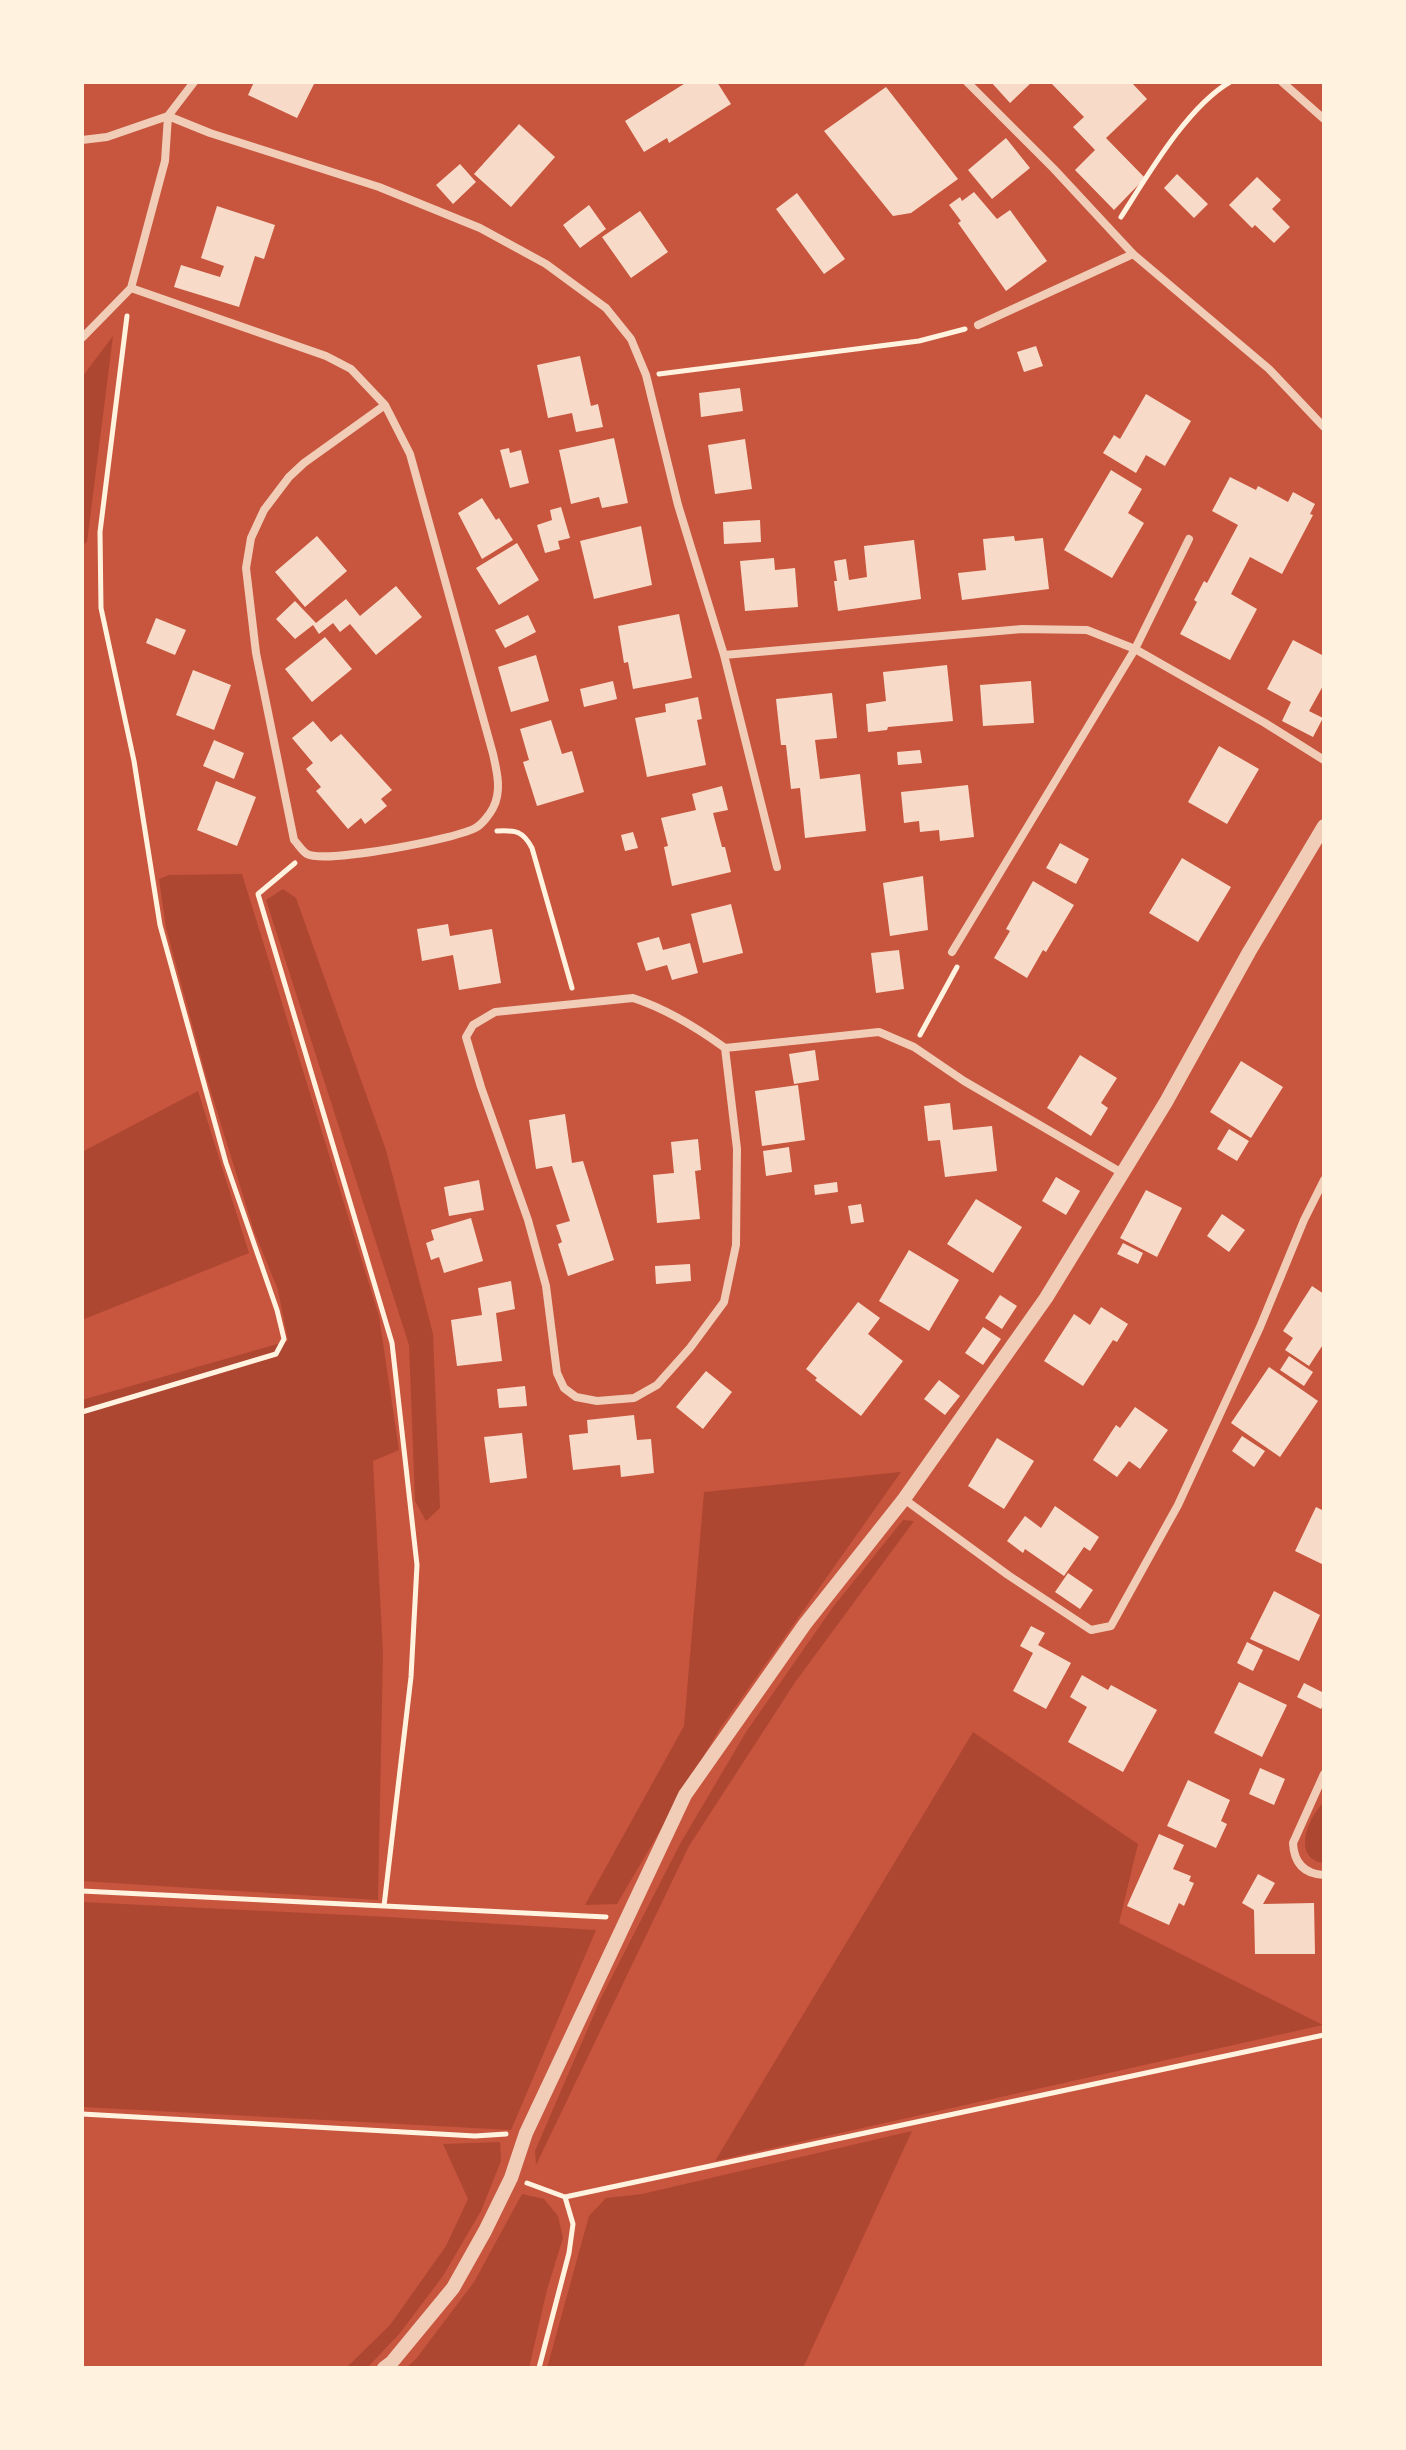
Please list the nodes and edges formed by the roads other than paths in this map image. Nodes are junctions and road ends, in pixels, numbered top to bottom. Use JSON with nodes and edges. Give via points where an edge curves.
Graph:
{"nodes":[{"id":1,"x":194,"y":82,"type":"edge"},
{"id":2,"x":967,"y":82,"type":"edge"},
{"id":3,"x":1282,"y":82,"type":"edge"},
{"id":4,"x":168,"y":116,"type":"junction"},
{"id":5,"x":1324,"y":119,"type":"edge"},
{"id":6,"x":82,"y":140,"type":"edge"},
{"id":7,"x":1133,"y":254,"type":"junction"},
{"id":8,"x":131,"y":288,"type":"junction"},
{"id":9,"x":978,"y":325,"type":"road end"},
{"id":10,"x":82,"y":338,"type":"edge"},
{"id":11,"x":385,"y":405,"type":"junction"},
{"id":12,"x":1324,"y":427,"type":"edge"},
{"id":13,"x":1189,"y":539,"type":"dead end"},
{"id":14,"x":1135,"y":649,"type":"junction"},
{"id":15,"x":724,"y":655,"type":"junction"},
{"id":16,"x":1324,"y":760,"type":"edge"},
{"id":17,"x":1324,"y":826,"type":"edge"},
{"id":18,"x":777,"y":867,"type":"dead end"},
{"id":19,"x":952,"y":952,"type":"road end"},
{"id":20,"x":725,"y":1048,"type":"junction"},
{"id":21,"x":1122,"y":1173,"type":"junction"},
{"id":22,"x":1324,"y":1180,"type":"edge"},
{"id":23,"x":904,"y":1499,"type":"junction"},
{"id":24,"x":1324,"y":1775,"type":"edge"},
{"id":25,"x":1324,"y":1875,"type":"edge"},
{"id":26,"x":384,"y":2368,"type":"edge"}],
"edges":[{"from":1,"to":4,"type":"street"},
{"from":2,"to":7,"type":"street"},
{"from":3,"to":5,"type":"street"},
{"from":4,"to":6,"type":"street"},
{"from":4,"to":8,"type":"street","via":[[165,161]]},
{"from":4,"to":15,"type":"street","via":[[379,187],[480,228],[546,264],[606,308],[631,339],[646,375],[678,505]]},
{"from":7,"to":9,"type":"street"},
{"from":7,"to":12,"type":"street","via":[[1269,369]]},
{"from":8,"to":10,"type":"street"},
{"from":8,"to":11,"type":"street","via":[[326,356],[351,369]]},
{"from":11,"to":11,"type":"street","via":[[289,477],[264,510],[251,538],[246,568],[258,665],[294,840],[307,854],[325,857],[460,835],[479,827],[493,808],[499,787],[410,454]]},
{"from":13,"to":14,"type":"street"},
{"from":14,"to":15,"type":"street","via":[[1087,630],[1022,629]]},
{"from":14,"to":16,"type":"street"},
{"from":14,"to":19,"type":"street"},
{"from":15,"to":18,"type":"street"},
{"from":17,"to":21,"type":"street"},
{"from":20,"to":20,"type":"street","via":[[690,1023],[633,998],[495,1012],[473,1025],[466,1037],[539,1260],[557,1373],[576,1397],[615,1401],[657,1385],[724,1302],[736,1245],[737,1149]]},
{"from":20,"to":21,"type":"street","via":[[879,1032],[914,1047]]},
{"from":21,"to":23,"type":"street","via":[[1046,1298]]},
{"from":22,"to":23,"type":"street","via":[[1178,1505],[1111,1626],[1091,1630]]},
{"from":23,"to":26,"type":"street","via":[[805,1624],[685,1795],[485,2231],[453,2288]]},
{"from":24,"to":25,"type":"street","via":[[1293,1843],[1303,1869]]}]}
